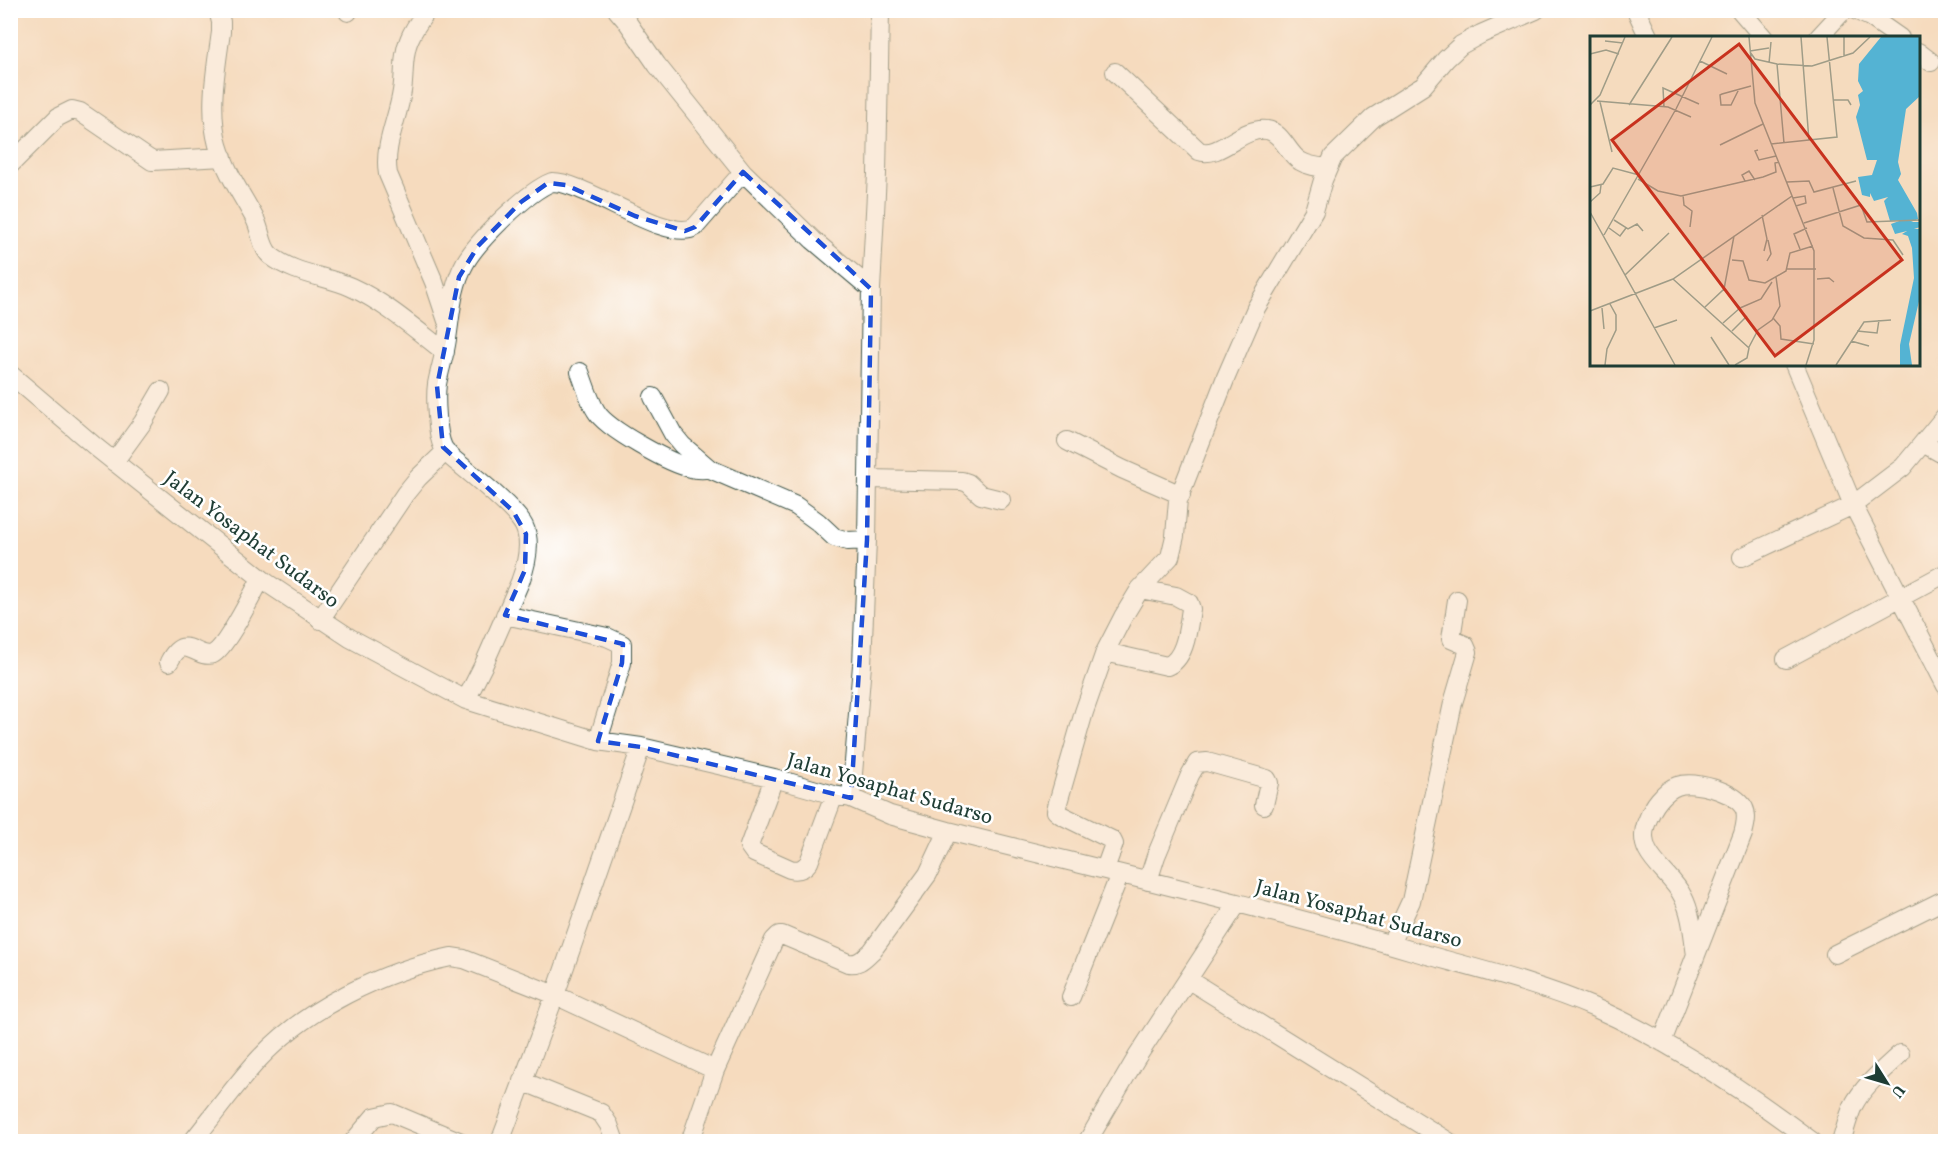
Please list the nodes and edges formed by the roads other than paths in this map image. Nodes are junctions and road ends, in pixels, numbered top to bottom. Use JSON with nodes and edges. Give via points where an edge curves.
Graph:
{"nodes":[{"id":1,"x":218,"y":10,"type":"edge"},
{"id":2,"x":617,"y":10,"type":"edge"},
{"id":3,"x":880,"y":10,"type":"edge"},
{"id":4,"x":1536,"y":10,"type":"edge"},
{"id":5,"x":1636,"y":10,"type":"edge"},
{"id":6,"x":1740,"y":10,"type":"edge"},
{"id":7,"x":1846,"y":10,"type":"edge"},
{"id":8,"x":1855,"y":10,"type":"edge"},
{"id":9,"x":431,"y":11,"type":"edge"},
{"id":10,"x":1647,"y":36,"type":"edge"},
{"id":11,"x":1762,"y":36,"type":"edge"},
{"id":12,"x":1820,"y":36,"type":"edge"},
{"id":13,"x":1897,"y":36,"type":"edge"},
{"id":14,"x":1115,"y":72,"type":"dead end"},
{"id":15,"x":223,"y":157,"type":"junction"},
{"id":16,"x":10,"y":165,"type":"edge"},
{"id":17,"x":1327,"y":168,"type":"junction"},
{"id":18,"x":743,"y":172,"type":"junction"},
{"id":19,"x":871,"y":289,"type":"junction"},
{"id":20,"x":449,"y":326,"type":"junction"},
{"id":21,"x":445,"y":352,"type":"junction"},
{"id":22,"x":1795,"y":366,"type":"edge"},
{"id":23,"x":580,"y":372,"type":"dead end"},
{"id":24,"x":10,"y":374,"type":"edge"},
{"id":25,"x":161,"y":391,"type":"dead end"},
{"id":26,"x":653,"y":397,"type":"dead end"},
{"id":27,"x":1946,"y":415,"type":"edge"},
{"id":28,"x":1067,"y":441,"type":"dead end"},
{"id":29,"x":1923,"y":443,"type":"junction"},
{"id":30,"x":446,"y":451,"type":"junction"},
{"id":31,"x":1946,"y":456,"type":"edge"},
{"id":32,"x":114,"y":462,"type":"junction"},
{"id":33,"x":710,"y":469,"type":"junction"},
{"id":34,"x":868,"y":479,"type":"junction"},
{"id":35,"x":1181,"y":495,"type":"junction"},
{"id":36,"x":1001,"y":500,"type":"dead end"},
{"id":37,"x":1853,"y":505,"type":"junction"},
{"id":38,"x":867,"y":540,"type":"junction"},
{"id":39,"x":1742,"y":557,"type":"dead end"},
{"id":40,"x":1946,"y":573,"type":"edge"},
{"id":41,"x":261,"y":579,"type":"junction"},
{"id":42,"x":1140,"y":590,"type":"junction"},
{"id":43,"x":1901,"y":597,"type":"junction"},
{"id":44,"x":1457,"y":600,"type":"dead end"},
{"id":45,"x":506,"y":615,"type":"junction"},
{"id":46,"x":320,"y":620,"type":"junction"},
{"id":47,"x":1106,"y":652,"type":"junction"},
{"id":48,"x":1786,"y":659,"type":"dead end"},
{"id":49,"x":169,"y":662,"type":"dead end"},
{"id":50,"x":1946,"y":686,"type":"edge"},
{"id":51,"x":466,"y":700,"type":"junction"},
{"id":52,"x":598,"y":741,"type":"junction"},
{"id":53,"x":641,"y":747,"type":"junction"},
{"id":54,"x":774,"y":778,"type":"junction"},
{"id":55,"x":842,"y":797,"type":"junction"},
{"id":56,"x":1264,"y":805,"type":"dead end"},
{"id":57,"x":948,"y":831,"type":"junction"},
{"id":58,"x":1152,"y":869,"type":"junction"},
{"id":59,"x":1113,"y":872,"type":"junction"},
{"id":60,"x":1946,"y":899,"type":"edge"},
{"id":61,"x":1237,"y":904,"type":"junction"},
{"id":62,"x":1397,"y":933,"type":"junction"},
{"id":63,"x":1835,"y":954,"type":"dead end"},
{"id":64,"x":1696,"y":955,"type":"junction"},
{"id":65,"x":1189,"y":980,"type":"junction"},
{"id":66,"x":555,"y":995,"type":"junction"},
{"id":67,"x":1071,"y":997,"type":"dead end"},
{"id":68,"x":1662,"y":1042,"type":"junction"},
{"id":69,"x":1900,"y":1054,"type":"dead end"},
{"id":70,"x":715,"y":1070,"type":"junction"},
{"id":71,"x":522,"y":1082,"type":"junction"},
{"id":72,"x":1093,"y":1139,"type":"edge"},
{"id":73,"x":1805,"y":1139,"type":"edge"},
{"id":74,"x":192,"y":1142,"type":"edge"},
{"id":75,"x":353,"y":1142,"type":"edge"},
{"id":76,"x":461,"y":1142,"type":"edge"},
{"id":77,"x":500,"y":1142,"type":"edge"},
{"id":78,"x":615,"y":1142,"type":"edge"},
{"id":79,"x":690,"y":1142,"type":"edge"},
{"id":80,"x":1449,"y":1142,"type":"edge"},
{"id":81,"x":1840,"y":1142,"type":"edge"}],
"edges":[{"from":1,"to":15,"type":"street","via":[[221,32],[213,108]]},
{"from":2,"to":18,"type":"street"},
{"from":3,"to":19,"type":"street","via":[[878,174]]},
{"from":4,"to":17,"type":"street","via":[[1461,45],[1423,86],[1374,117],[1333,157]]},
{"from":5,"to":10,"type":"street"},
{"from":6,"to":11,"type":"street"},
{"from":7,"to":12,"type":"street"},
{"from":8,"to":13,"type":"street"},
{"from":9,"to":20,"type":"street","via":[[415,28],[406,47],[402,92],[387,166]]},
{"from":14,"to":17,"type":"street","via":[[1201,152],[1212,152],[1253,131],[1269,130],[1301,162]]},
{"from":15,"to":16,"type":"street","via":[[152,161],[72,110],[58,117]]},
{"from":15,"to":21,"type":"street","via":[[261,230],[268,253],[288,266],[367,295]]},
{"from":17,"to":35,"type":"street","via":[[1314,211],[1256,308]]},
{"from":18,"to":19,"type":"street"},
{"from":18,"to":20,"type":"street","via":[[695,227],[685,231],[635,216],[566,185],[548,183],[521,202],[466,261]]},
{"from":19,"to":34,"type":"street"},
{"from":20,"to":21,"type":"street"},
{"from":21,"to":30,"type":"street","via":[[437,393],[439,431]]},
{"from":22,"to":37,"type":"street"},
{"from":23,"to":33,"type":"street","via":[[596,412],[608,424],[682,465]]},
{"from":24,"to":32,"type":"street","name":"Jalan Yosaphat Sudarso"},
{"from":25,"to":32,"type":"street"},
{"from":26,"to":33,"type":"street","via":[[682,446]]},
{"from":27,"to":29,"type":"street"},
{"from":28,"to":35,"type":"street"},
{"from":29,"to":31,"type":"street"},
{"from":29,"to":37,"type":"street","via":[[1903,467]]},
{"from":30,"to":45,"type":"street","via":[[513,511],[526,530],[525,570]]},
{"from":30,"to":46,"type":"street","via":[[405,494]]},
{"from":32,"to":41,"type":"street","name":"Jalan Yosaphat Sudarso"},
{"from":33,"to":38,"type":"street","via":[[796,506],[834,537]]},
{"from":34,"to":36,"type":"street","via":[[962,481],[981,495]]},
{"from":34,"to":38,"type":"street"},
{"from":35,"to":42,"type":"street","via":[[1170,557]]},
{"from":37,"to":39,"type":"street"},
{"from":37,"to":43,"type":"street"},
{"from":38,"to":55,"type":"street","via":[[862,665]]},
{"from":40,"to":43,"type":"street"},
{"from":41,"to":46,"type":"street","name":"Jalan Yosaphat Sudarso"},
{"from":41,"to":49,"type":"street","via":[[216,651],[206,654],[181,648]]},
{"from":42,"to":47,"type":"street"},
{"from":42,"to":47,"type":"street","via":[[1167,594],[1189,603],[1180,655],[1167,666]]},
{"from":43,"to":48,"type":"street"},
{"from":43,"to":50,"type":"street"},
{"from":44,"to":62,"type":"street","via":[[1451,639],[1465,645],[1468,652],[1453,703],[1411,901]]},
{"from":45,"to":51,"type":"street"},
{"from":45,"to":52,"type":"street","via":[[607,637],[622,644],[622,663]]},
{"from":46,"to":51,"type":"street","name":"Jalan Yosaphat Sudarso"},
{"from":47,"to":59,"type":"street","via":[[1056,809],[1112,840]]},
{"from":51,"to":52,"type":"street","name":"Jalan Yosaphat Sudarso"},
{"from":52,"to":53,"type":"street","name":"Jalan Yosaphat Sudarso"},
{"from":53,"to":54,"type":"street","name":"Jalan Yosaphat Sudarso"},
{"from":53,"to":66,"type":"street"},
{"from":54,"to":55,"type":"street","name":"Jalan Yosaphat Sudarso"},
{"from":54,"to":55,"type":"street","via":[[748,846],[754,854],[790,869],[806,867]]},
{"from":55,"to":57,"type":"street","name":"Jalan Yosaphat Sudarso"},
{"from":56,"to":58,"type":"street","via":[[1267,779],[1199,762]]},
{"from":57,"to":59,"type":"street","name":"Jalan Yosaphat Sudarso"},
{"from":57,"to":70,"type":"street","via":[[928,873],[862,961],[848,963],[782,935],[775,938]]},
{"from":58,"to":59,"type":"street","name":"Jalan Yosaphat Sudarso"},
{"from":58,"to":61,"type":"street","name":"Jalan Yosaphat Sudarso"},
{"from":59,"to":67,"type":"street"},
{"from":60,"to":63,"type":"street"},
{"from":61,"to":62,"type":"street","name":"Jalan Yosaphat Sudarso","via":[[1312,921]]},
{"from":61,"to":65,"type":"street"},
{"from":62,"to":68,"type":"street","name":"Jalan Yosaphat Sudarso","via":[[1594,1008]]},
{"from":64,"to":64,"type":"street","via":[[1746,819],[1742,806],[1728,794],[1685,784],[1675,786],[1659,800],[1647,822],[1644,842],[1647,853],[1684,899]]},
{"from":64,"to":68,"type":"street"},
{"from":65,"to":72,"type":"street","via":[[1137,1057]]},
{"from":65,"to":80,"type":"street"},
{"from":66,"to":70,"type":"street"},
{"from":66,"to":71,"type":"street"},
{"from":66,"to":74,"type":"street","via":[[451,957],[366,984],[292,1028],[259,1059]]},
{"from":68,"to":73,"type":"street","name":"Jalan Yosaphat Sudarso","via":[[1739,1089]]},
{"from":69,"to":81,"type":"street","via":[[1869,1083],[1853,1107]]},
{"from":70,"to":79,"type":"street"},
{"from":71,"to":77,"type":"street"},
{"from":71,"to":78,"type":"street","via":[[601,1113]]},
{"from":75,"to":76,"type":"street","via":[[375,1117],[392,1113]]}]}
